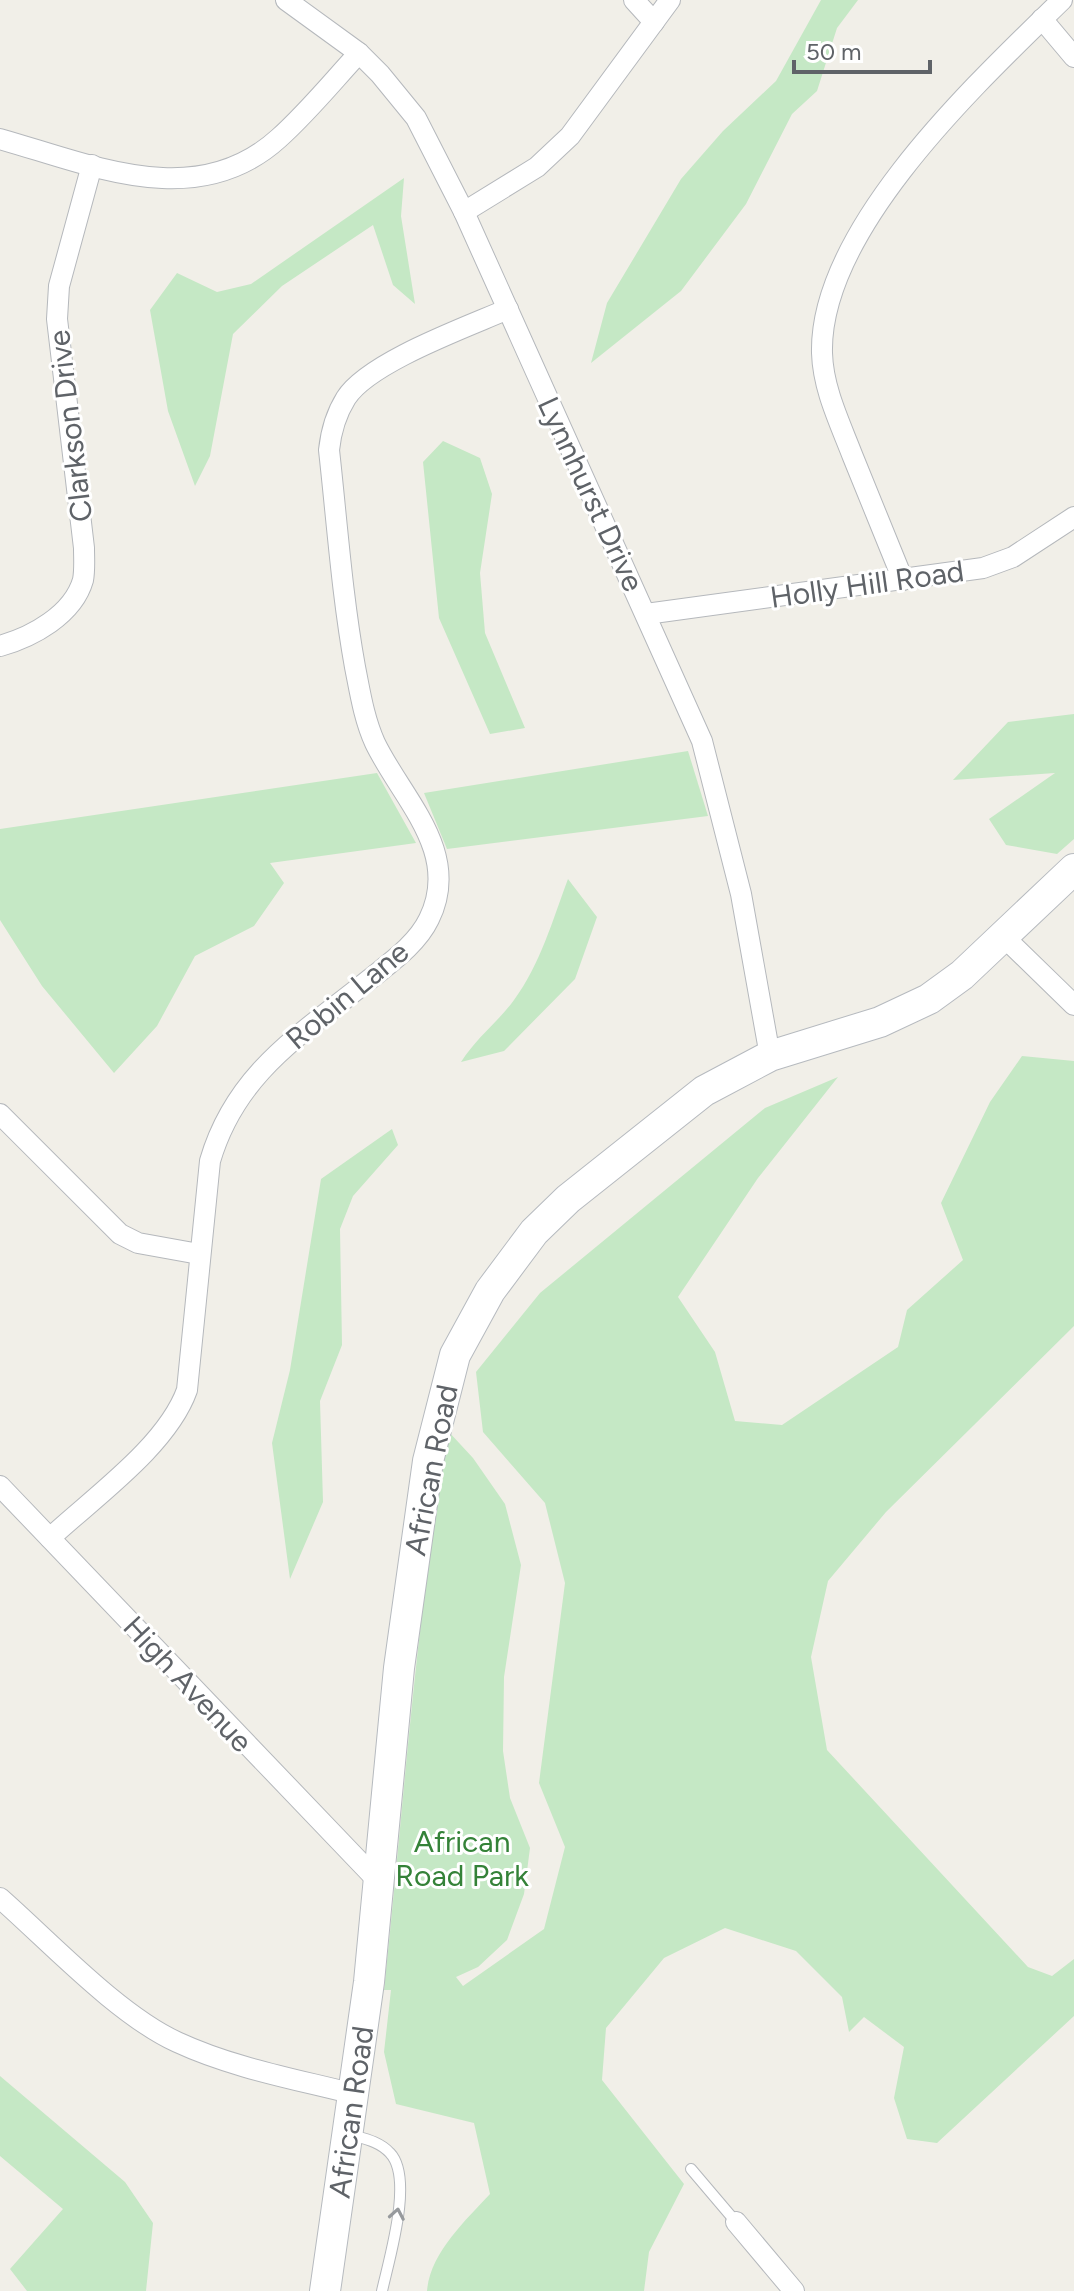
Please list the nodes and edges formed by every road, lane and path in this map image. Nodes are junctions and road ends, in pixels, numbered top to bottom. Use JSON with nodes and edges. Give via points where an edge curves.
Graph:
{"nodes":[{"id":1,"x":286,"y":0,"type":"edge"},
{"id":2,"x":634,"y":0,"type":"edge"},
{"id":3,"x":670,"y":0,"type":"edge"},
{"id":4,"x":1062,"y":0,"type":"edge"},
{"id":5,"x":1042,"y":19,"type":"junction"},
{"id":6,"x":654,"y":22,"type":"junction"},
{"id":7,"x":359,"y":53,"type":"junction"},
{"id":8,"x":1074,"y":57,"type":"edge"},
{"id":9,"x":0,"y":139,"type":"edge"},
{"id":10,"x":92,"y":165,"type":"junction"},
{"id":11,"x":464,"y":212,"type":"junction"},
{"id":12,"x":508,"y":309,"type":"junction"},
{"id":13,"x":1074,"y":517,"type":"edge"},
{"id":14,"x":903,"y":580,"type":"junction"},
{"id":15,"x":646,"y":614,"type":"junction"},
{"id":16,"x":0,"y":646,"type":"edge"},
{"id":17,"x":1074,"y":869,"type":"edge"},
{"id":18,"x":1004,"y":937,"type":"junction"},
{"id":19,"x":1074,"y":1005,"type":"edge"},
{"id":20,"x":770,"y":1056,"type":"junction"},
{"id":21,"x":0,"y":1114,"type":"edge"},
{"id":22,"x":199,"y":1254,"type":"junction"},
{"id":23,"x":0,"y":1486,"type":"edge"},
{"id":24,"x":50,"y":1538,"type":"junction"},
{"id":25,"x":378,"y":1881,"type":"junction"},
{"id":26,"x":0,"y":1898,"type":"edge"},
{"id":27,"x":354,"y":2094,"type":"junction"},
{"id":28,"x":348,"y":2134,"type":"junction"},
{"id":29,"x":691,"y":2169,"type":"dead end"},
{"id":30,"x":736,"y":2222,"type":"joint"},
{"id":31,"x":325,"y":2291,"type":"edge"},
{"id":32,"x":382,"y":2291,"type":"edge"},
{"id":33,"x":794,"y":2291,"type":"edge"}],
"edges":[{"from":1,"to":7,"type":"street","name":"Lynnhurst Drive"},
{"from":2,"to":6,"type":"street"},
{"from":3,"to":6,"type":"street"},
{"from":4,"to":5,"type":"street"},
{"from":5,"to":8,"type":"street"},
{"from":5,"to":14,"type":"street","via":[[943,118],[866,222],[842,264],[825,314],[822,353],[828,395]]},
{"from":6,"to":11,"type":"street","via":[[570,136],[537,167]]},
{"from":7,"to":10,"type":"street","via":[[278,140],[240,165],[179,181]]},
{"from":7,"to":11,"type":"street","name":"Lynnhurst Drive","via":[[416,118]]},
{"from":9,"to":10,"type":"street"},
{"from":10,"to":16,"type":"street","name":"Clarkson Drive","via":[[59,286],[57,319],[84,578],[57,616],[25,639]]},
{"from":11,"to":12,"type":"street","name":"Lynnhurst Drive"},
{"from":12,"to":15,"type":"street","name":"Lynnhurst Drive"},
{"from":12,"to":22,"type":"street","name":"Robin Lane","via":[[367,376],[347,395],[332,425],[329,450],[349,636],[362,702],[374,742],[430,837],[440,885],[429,920],[406,950],[268,1062],[238,1095],[210,1161]]},
{"from":13,"to":14,"type":"street","name":"Holly Hill Road","via":[[1003,561]]},
{"from":14,"to":15,"type":"street","name":"Holly Hill Road"},
{"from":15,"to":20,"type":"street","name":"Lynnhurst Drive","via":[[717,786]]},
{"from":17,"to":18,"type":"street","name":"African Road"},
{"from":18,"to":19,"type":"street"},
{"from":18,"to":20,"type":"street","name":"African Road","via":[[929,999],[880,1022]]},
{"from":20,"to":25,"type":"street","name":"African Road","via":[[704,1091],[568,1199],[534,1232],[490,1291],[455,1355],[428,1461],[399,1668]]},
{"from":21,"to":22,"type":"street","via":[[120,1234],[138,1243]]},
{"from":22,"to":24,"type":"street","name":"Robin Lane","via":[[187,1390],[179,1412]]},
{"from":23,"to":24,"type":"street","name":"High Avenue"},
{"from":24,"to":25,"type":"street","name":"High Avenue"},
{"from":25,"to":27,"type":"street","name":"African Road"},
{"from":26,"to":27,"type":"street","via":[[107,1993],[174,2041],[235,2064]]},
{"from":27,"to":28,"type":"street","name":"African Road"},
{"from":28,"to":31,"type":"street","name":"African Road"},
{"from":32,"to":28,"type":"lane","one_way":true,"via":[[399,2204],[399,2167],[375,2141]]},
{"from":29,"to":30,"type":"lane"},
{"from":30,"to":33,"type":"street"}]}
